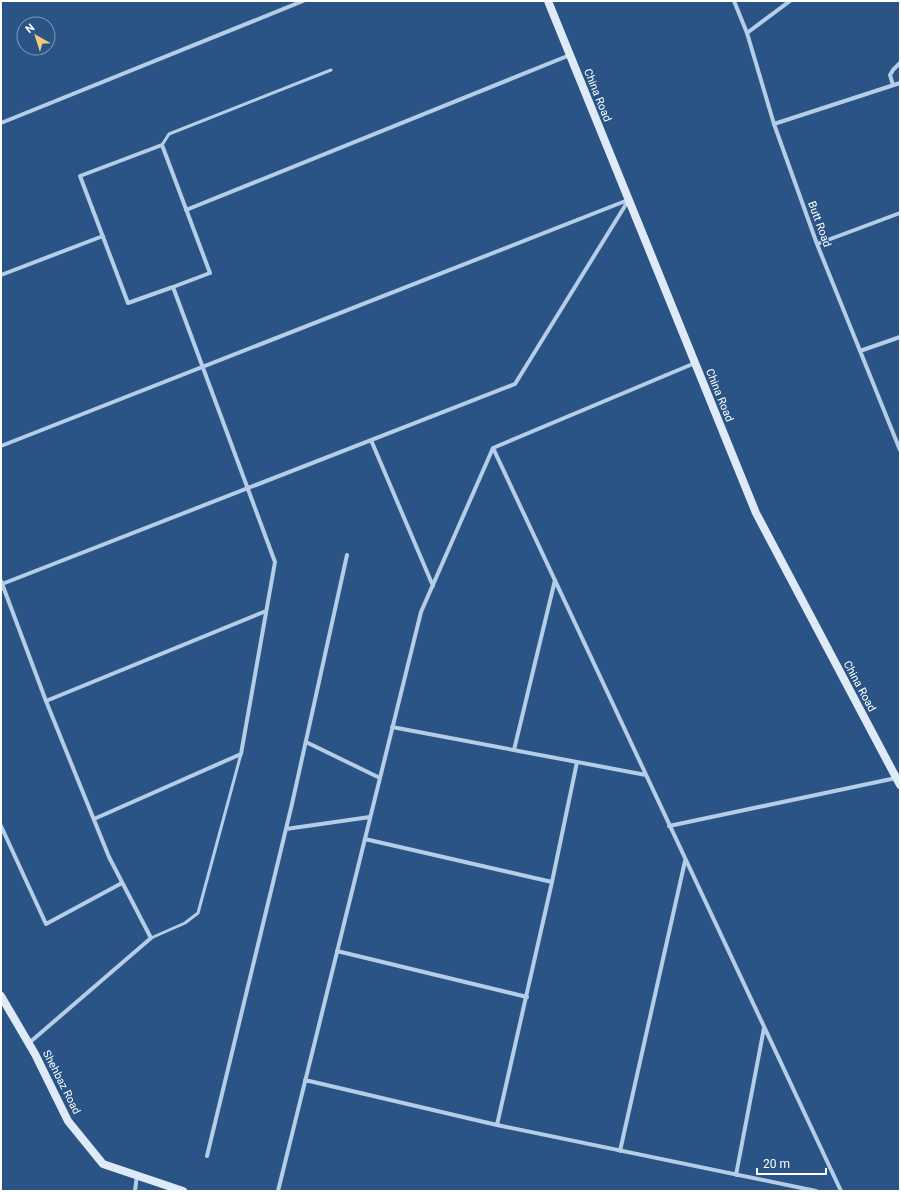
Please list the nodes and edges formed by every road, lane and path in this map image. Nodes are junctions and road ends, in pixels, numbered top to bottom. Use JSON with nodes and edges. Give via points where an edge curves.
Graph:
{"nodes":[{"id":1,"x":303,"y":1,"type":"edge"},
{"id":2,"x":548,"y":1,"type":"edge"},
{"id":3,"x":734,"y":1,"type":"edge"},
{"id":4,"x":790,"y":1,"type":"edge"},
{"id":5,"x":747,"y":33,"type":"junction"},
{"id":6,"x":570,"y":55,"type":"junction"},
{"id":7,"x":900,"y":64,"type":"edge"},
{"id":8,"x":331,"y":70,"type":"dead end"},
{"id":9,"x":900,"y":82,"type":"edge"},
{"id":10,"x":893,"y":85,"type":"junction"},
{"id":11,"x":1,"y":123,"type":"edge"},
{"id":12,"x":774,"y":124,"type":"junction"},
{"id":13,"x":162,"y":145,"type":"junction"},
{"id":14,"x":629,"y":200,"type":"junction"},
{"id":15,"x":186,"y":210,"type":"junction"},
{"id":16,"x":900,"y":213,"type":"edge"},
{"id":17,"x":103,"y":236,"type":"junction"},
{"id":18,"x":817,"y":244,"type":"junction"},
{"id":19,"x":1,"y":275,"type":"edge"},
{"id":20,"x":173,"y":287,"type":"junction"},
{"id":21,"x":900,"y":337,"type":"edge"},
{"id":22,"x":860,"y":351,"type":"junction"},
{"id":23,"x":695,"y":363,"type":"junction"},
{"id":24,"x":203,"y":367,"type":"junction"},
{"id":25,"x":371,"y":440,"type":"junction"},
{"id":26,"x":1,"y":446,"type":"edge"},
{"id":27,"x":493,"y":448,"type":"junction"},
{"id":28,"x":900,"y":450,"type":"edge"},
{"id":29,"x":247,"y":488,"type":"junction"},
{"id":30,"x":347,"y":555,"type":"dead end"},
{"id":31,"x":555,"y":579,"type":"junction"},
{"id":32,"x":2,"y":582,"type":"edge"},
{"id":33,"x":433,"y":586,"type":"junction"},
{"id":34,"x":266,"y":611,"type":"junction"},
{"id":35,"x":46,"y":701,"type":"junction"},
{"id":36,"x":392,"y":727,"type":"junction"},
{"id":37,"x":306,"y":742,"type":"junction"},
{"id":38,"x":514,"y":750,"type":"junction"},
{"id":39,"x":241,"y":754,"type":"junction"},
{"id":40,"x":577,"y":762,"type":"junction"},
{"id":41,"x":646,"y":775,"type":"junction"},
{"id":42,"x":380,"y":778,"type":"junction"},
{"id":43,"x":898,"y":781,"type":"edge"},
{"id":44,"x":370,"y":817,"type":"junction"},
{"id":45,"x":94,"y":819,"type":"junction"},
{"id":46,"x":1,"y":826,"type":"edge"},
{"id":47,"x":669,"y":826,"type":"junction"},
{"id":48,"x":286,"y":829,"type":"junction"},
{"id":49,"x":365,"y":839,"type":"junction"},
{"id":50,"x":686,"y":860,"type":"junction"},
{"id":51,"x":552,"y":882,"type":"junction"},
{"id":52,"x":122,"y":883,"type":"junction"},
{"id":53,"x":151,"y":938,"type":"junction"},
{"id":54,"x":337,"y":951,"type":"junction"},
{"id":55,"x":1,"y":996,"type":"edge"},
{"id":56,"x":527,"y":997,"type":"junction"},
{"id":57,"x":764,"y":1028,"type":"junction"},
{"id":58,"x":28,"y":1043,"type":"junction"},
{"id":59,"x":305,"y":1080,"type":"junction"},
{"id":60,"x":497,"y":1125,"type":"junction"},
{"id":61,"x":620,"y":1151,"type":"junction"},
{"id":62,"x":208,"y":1156,"type":"dead end"},
{"id":63,"x":137,"y":1175,"type":"junction"},
{"id":64,"x":736,"y":1175,"type":"junction"},
{"id":65,"x":135,"y":1191,"type":"edge"},
{"id":66,"x":183,"y":1191,"type":"edge"},
{"id":67,"x":278,"y":1191,"type":"edge"},
{"id":68,"x":816,"y":1191,"type":"edge"},
{"id":69,"x":841,"y":1191,"type":"edge"}],
"edges":[{"from":1,"to":11,"type":"street"},
{"from":2,"to":6,"type":"main road","name":"China Road"},
{"from":3,"to":5,"type":"street","name":"Butt Road"},
{"from":4,"to":5,"type":"street"},
{"from":5,"to":12,"type":"street","name":"Butt Road"},
{"from":6,"to":14,"type":"main road","name":"China Road"},
{"from":6,"to":15,"type":"street"},
{"from":7,"to":10,"type":"street","via":[[890,75]]},
{"from":8,"to":13,"type":"lane","via":[[169,134]]},
{"from":9,"to":10,"type":"street"},
{"from":10,"to":12,"type":"street"},
{"from":12,"to":18,"type":"street","name":"Butt Road"},
{"from":13,"to":15,"type":"street"},
{"from":13,"to":17,"type":"street","via":[[80,176]]},
{"from":14,"to":23,"type":"main road","name":"China Road"},
{"from":14,"to":24,"type":"street"},
{"from":14,"to":25,"type":"street","via":[[515,384]]},
{"from":15,"to":20,"type":"street","via":[[210,273]]},
{"from":16,"to":18,"type":"street"},
{"from":17,"to":19,"type":"street"},
{"from":17,"to":20,"type":"street","via":[[128,303]]},
{"from":18,"to":22,"type":"street","name":"Butt Road"},
{"from":20,"to":24,"type":"street"},
{"from":21,"to":22,"type":"street"},
{"from":22,"to":28,"type":"street","name":"Butt Road"},
{"from":23,"to":27,"type":"street"},
{"from":23,"to":43,"type":"main road","name":"China Road","via":[[756,513]]},
{"from":24,"to":26,"type":"street"},
{"from":24,"to":29,"type":"street"},
{"from":25,"to":29,"type":"street"},
{"from":25,"to":33,"type":"street"},
{"from":27,"to":31,"type":"street"},
{"from":27,"to":33,"type":"street"},
{"from":29,"to":32,"type":"street"},
{"from":29,"to":34,"type":"street","via":[[275,562]]},
{"from":30,"to":37,"type":"street"},
{"from":31,"to":38,"type":"street"},
{"from":31,"to":41,"type":"street"},
{"from":32,"to":35,"type":"street"},
{"from":33,"to":36,"type":"street","via":[[421,612]]},
{"from":34,"to":35,"type":"street"},
{"from":34,"to":39,"type":"street"},
{"from":35,"to":45,"type":"street"},
{"from":36,"to":38,"type":"street"},
{"from":36,"to":42,"type":"street"},
{"from":37,"to":42,"type":"street"},
{"from":37,"to":48,"type":"street"},
{"from":38,"to":40,"type":"street"},
{"from":39,"to":45,"type":"street"},
{"from":39,"to":53,"type":"lane","via":[[198,913],[185,923]]},
{"from":40,"to":41,"type":"street"},
{"from":40,"to":51,"type":"street"},
{"from":41,"to":47,"type":"street"},
{"from":42,"to":44,"type":"street"},
{"from":43,"to":47,"type":"street"},
{"from":44,"to":48,"type":"street"},
{"from":44,"to":49,"type":"street"},
{"from":45,"to":52,"type":"street"},
{"from":46,"to":52,"type":"street","via":[[46,924]]},
{"from":47,"to":50,"type":"street"},
{"from":48,"to":62,"type":"street"},
{"from":49,"to":51,"type":"street"},
{"from":49,"to":54,"type":"street"},
{"from":50,"to":57,"type":"street"},
{"from":50,"to":61,"type":"street"},
{"from":51,"to":56,"type":"street"},
{"from":52,"to":53,"type":"street"},
{"from":53,"to":58,"type":"street"},
{"from":54,"to":56,"type":"street"},
{"from":54,"to":59,"type":"street"},
{"from":55,"to":58,"type":"main road","name":"Shehbaz Road"},
{"from":56,"to":60,"type":"street"},
{"from":57,"to":64,"type":"street"},
{"from":57,"to":69,"type":"street"},
{"from":58,"to":63,"type":"main road","name":"Shehbaz Road","via":[[68,1121],[104,1164]]},
{"from":59,"to":60,"type":"street"},
{"from":59,"to":67,"type":"street"},
{"from":60,"to":61,"type":"street"},
{"from":61,"to":64,"type":"street"},
{"from":63,"to":65,"type":"street"},
{"from":63,"to":66,"type":"main road","name":"Shehbaz Road"},
{"from":64,"to":68,"type":"street"}]}
